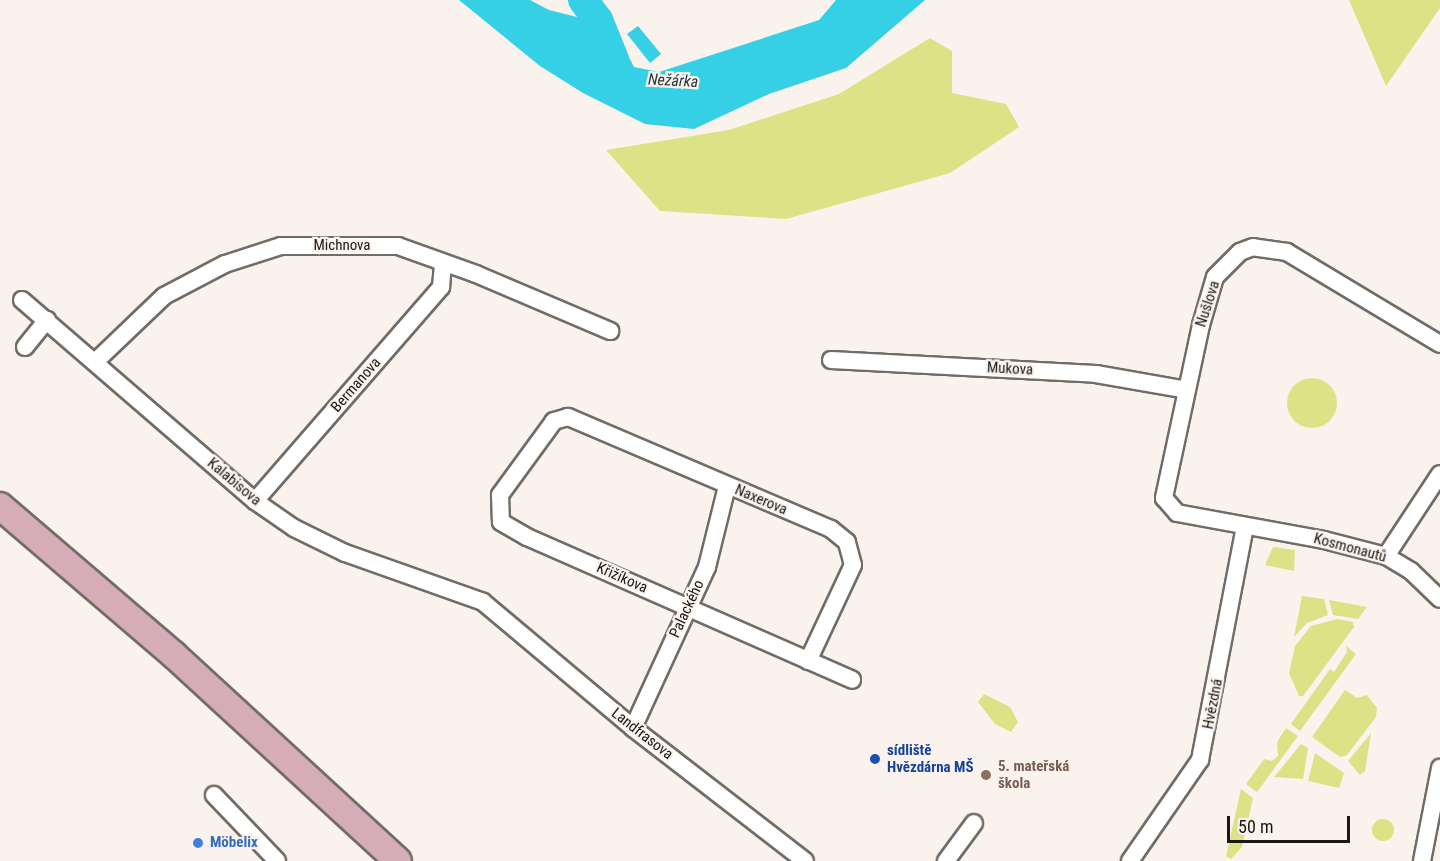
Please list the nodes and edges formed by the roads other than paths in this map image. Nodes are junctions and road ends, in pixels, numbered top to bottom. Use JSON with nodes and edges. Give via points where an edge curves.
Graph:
{"nodes":[{"id":1,"x":443,"y":264,"type":"junction"},
{"id":2,"x":22,"y":300,"type":"dead end"},
{"id":3,"x":47,"y":320,"type":"junction"},
{"id":4,"x":610,"y":332,"type":"dead end"},
{"id":5,"x":1440,"y":344,"type":"edge"},
{"id":6,"x":25,"y":347,"type":"dead end"},
{"id":7,"x":831,"y":360,"type":"dead end"},
{"id":8,"x":95,"y":362,"type":"junction"},
{"id":9,"x":1187,"y":390,"type":"junction"},
{"id":10,"x":554,"y":421,"type":"joint"},
{"id":11,"x":1440,"y":474,"type":"edge"},
{"id":12,"x":727,"y":486,"type":"junction"},
{"id":13,"x":255,"y":501,"type":"junction"},
{"id":14,"x":0,"y":506,"type":"edge"},
{"id":15,"x":1245,"y":527,"type":"junction"},
{"id":16,"x":1386,"y":556,"type":"junction"},
{"id":17,"x":1440,"y":599,"type":"edge"},
{"id":18,"x":483,"y":602,"type":"joint"},
{"id":19,"x":688,"y":607,"type":"junction"},
{"id":20,"x":808,"y":661,"type":"junction"},
{"id":21,"x":852,"y":680,"type":"dead end"},
{"id":22,"x":633,"y":728,"type":"junction"},
{"id":23,"x":1440,"y":768,"type":"edge"},
{"id":24,"x":214,"y":795,"type":"dead end"},
{"id":25,"x":349,"y":819,"type":"junction"},
{"id":26,"x":974,"y":823,"type":"dead end"},
{"id":27,"x":277,"y":861,"type":"edge"},
{"id":28,"x":384,"y":861,"type":"edge"},
{"id":29,"x":398,"y":861,"type":"edge"},
{"id":30,"x":805,"y":861,"type":"edge"},
{"id":31,"x":946,"y":861,"type":"edge"},
{"id":32,"x":1130,"y":861,"type":"edge"},
{"id":33,"x":1422,"y":861,"type":"edge"}],
"edges":[{"from":1,"to":4,"type":"street","name":"Michnova"},
{"from":1,"to":8,"type":"street","name":"Michnova","via":[[398,246],[281,246],[225,264],[164,296]]},
{"from":1,"to":13,"type":"street","name":"Bermanova","via":[[441,287]]},
{"from":2,"to":3,"type":"street","name":"Kalabisova"},
{"from":3,"to":6,"type":"street"},
{"from":3,"to":8,"type":"street","name":"Kalabisova"},
{"from":5,"to":9,"type":"street","name":"Nušlova","via":[[1287,252],[1253,247],[1225,264],[1215,277]]},
{"from":7,"to":9,"type":"street","name":"Mukova","via":[[1096,374]]},
{"from":8,"to":13,"type":"street","name":"Kalabisova"},
{"from":9,"to":15,"type":"street","name":"Nušlova","via":[[1165,504],[1177,513]]},
{"from":10,"to":12,"type":"street","name":"Naxerova","via":[[577,418]]},
{"from":10,"to":19,"type":"street","name":"Křižíkova","via":[[500,495],[501,522]]},
{"from":11,"to":16,"type":"street"},
{"from":12,"to":19,"type":"street","name":"Palackého","via":[[707,567]]},
{"from":12,"to":20,"type":"street","name":"Naxerova","via":[[831,529],[847,542],[853,565]]},
{"from":13,"to":18,"type":"street","name":"Kalabisova","via":[[294,528],[345,552]]},
{"from":14,"to":25,"type":"main road","via":[[174,655]]},
{"from":15,"to":16,"type":"street","name":"Kosmonautů","via":[[1324,540]]},
{"from":15,"to":32,"type":"street","name":"Hvězdná","via":[[1200,760]]},
{"from":16,"to":17,"type":"street","name":"Kosmonautů","via":[[1411,571]]},
{"from":18,"to":22,"type":"street","name":"Landfrasova"},
{"from":19,"to":20,"type":"street","name":"Křižíkova"},
{"from":19,"to":22,"type":"street","name":"Palackého"},
{"from":20,"to":21,"type":"street","name":"Křižíkova"},
{"from":22,"to":30,"type":"street","name":"Landfrasova"},
{"from":23,"to":33,"type":"street"},
{"from":24,"to":27,"type":"street"},
{"from":25,"to":28,"type":"main road"},
{"from":25,"to":29,"type":"main road"},
{"from":26,"to":31,"type":"street"}]}
